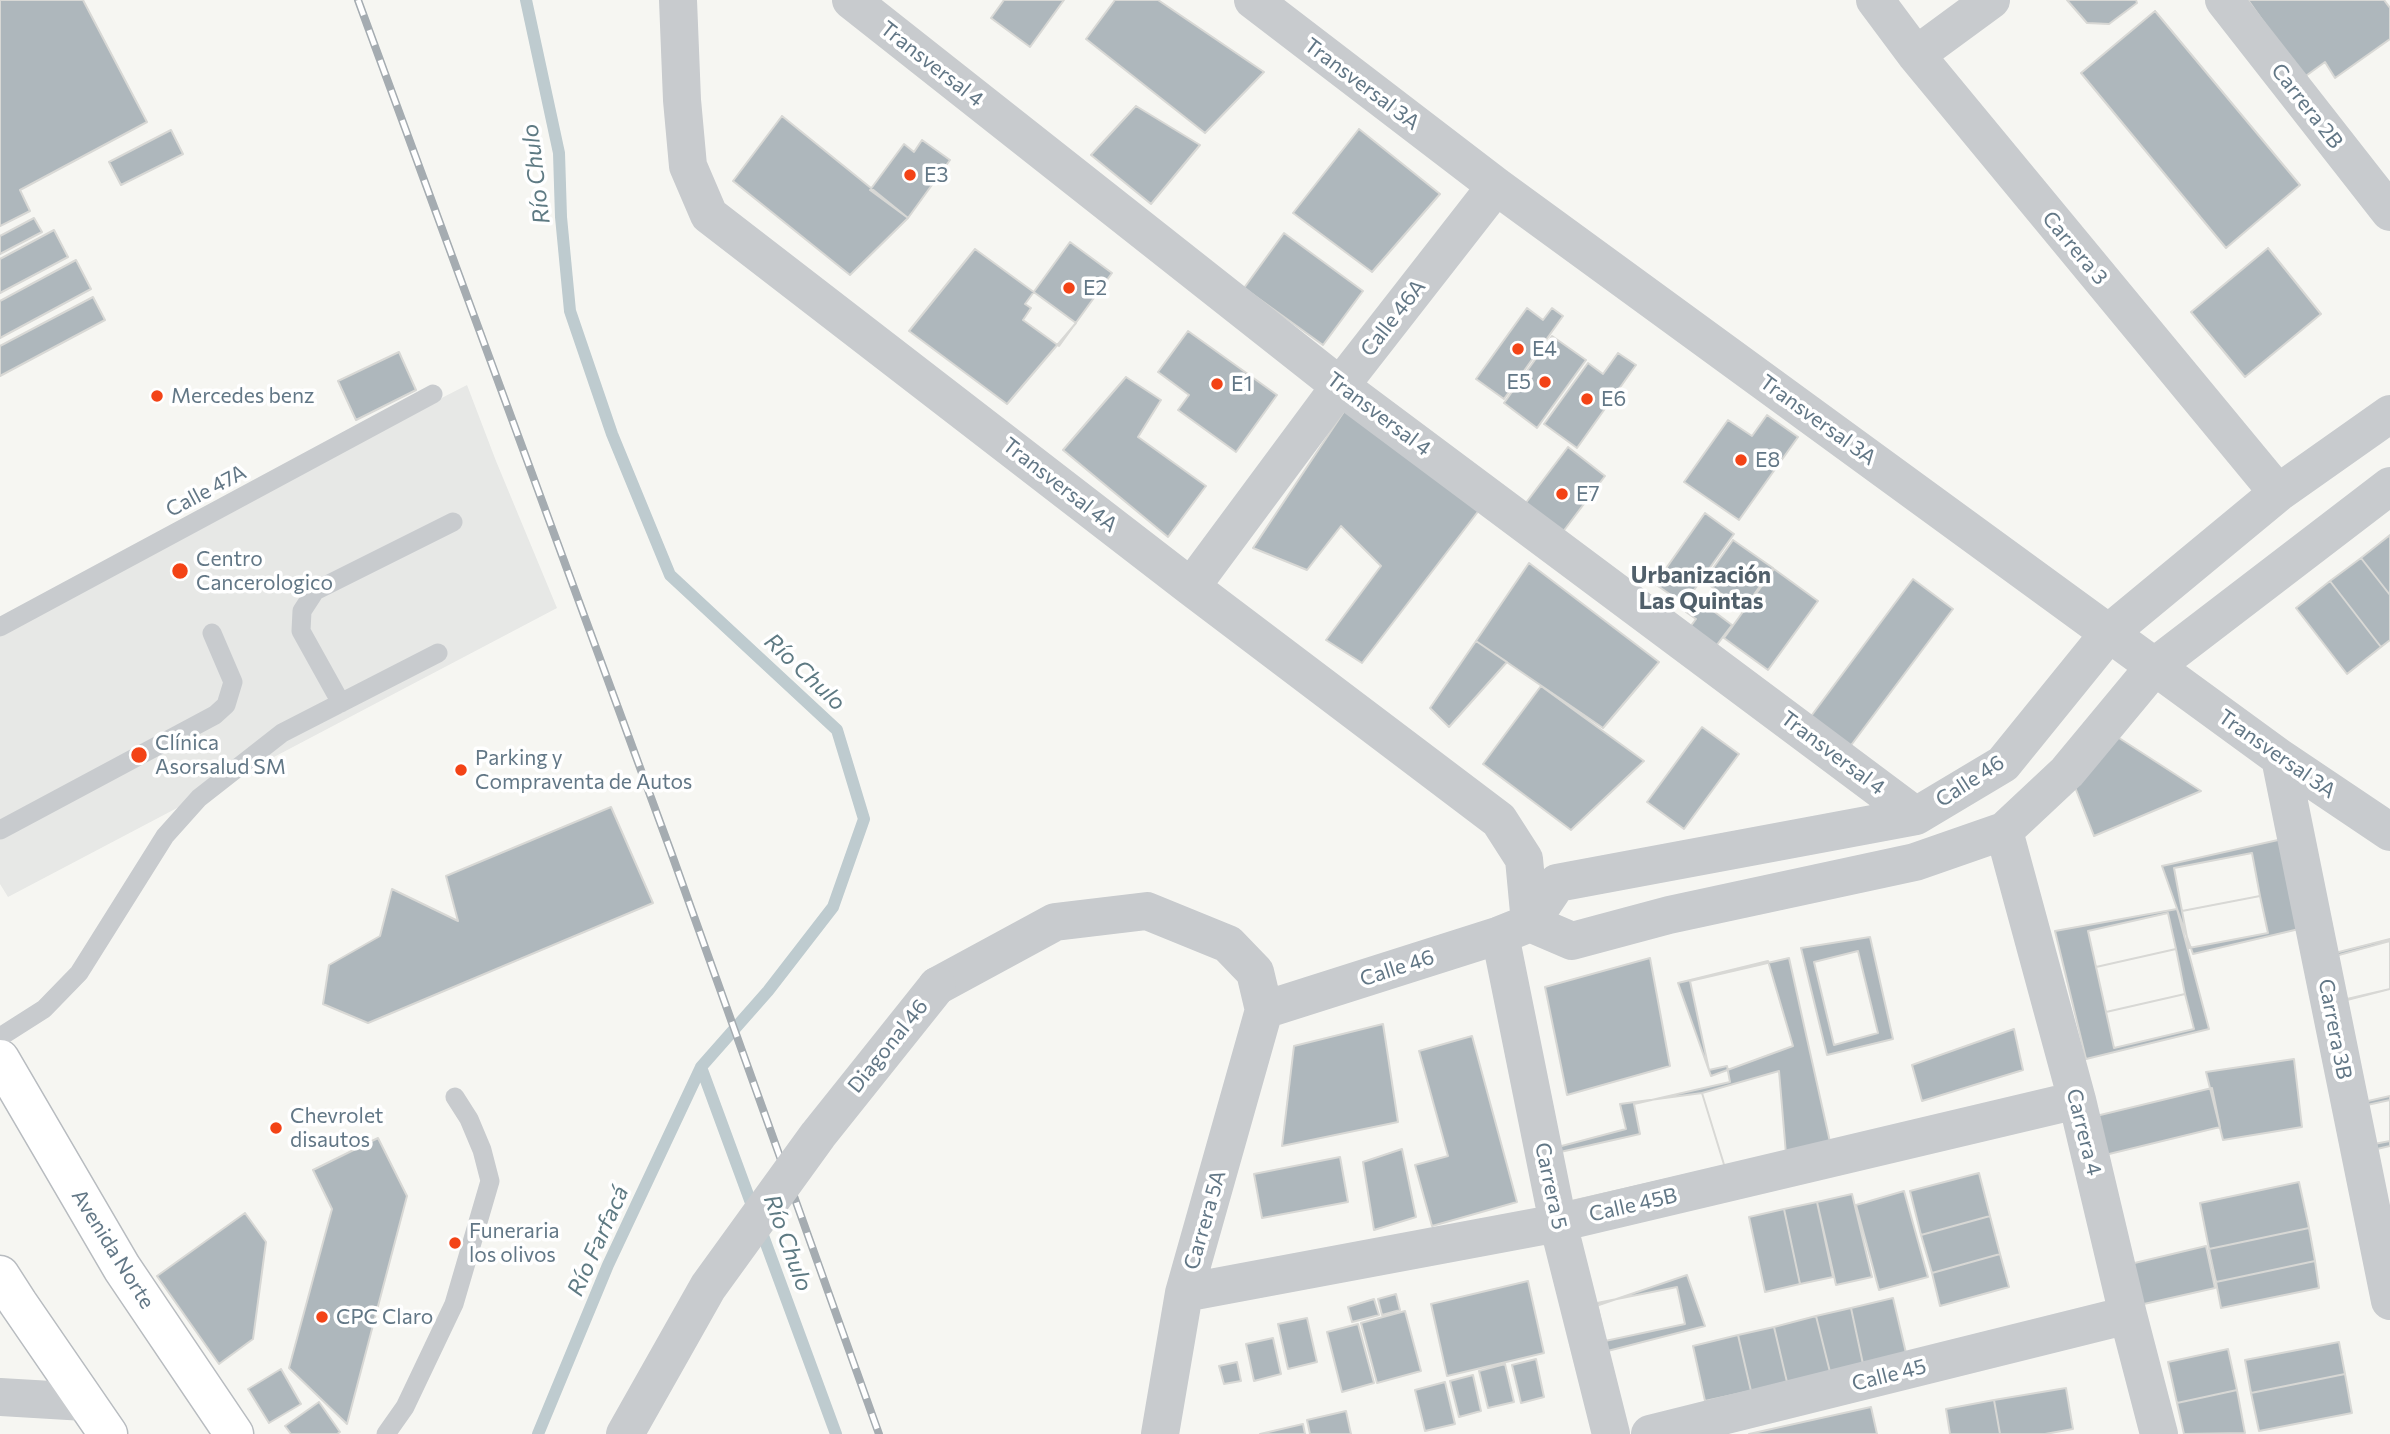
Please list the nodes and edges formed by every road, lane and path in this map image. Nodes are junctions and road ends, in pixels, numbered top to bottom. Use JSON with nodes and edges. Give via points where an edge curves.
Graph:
{"nodes":[{"id":1,"x":678,"y":0,"type":"edge"},
{"id":2,"x":851,"y":0,"type":"edge"},
{"id":3,"x":1253,"y":0,"type":"edge"},
{"id":4,"x":1875,"y":0,"type":"edge"},
{"id":5,"x":1991,"y":0,"type":"edge"},
{"id":6,"x":2224,"y":0,"type":"edge"},
{"id":7,"x":1916,"y":55,"type":"junction"},
{"id":8,"x":1496,"y":186,"type":"junction"},
{"id":9,"x":2390,"y":212,"type":"edge"},
{"id":10,"x":1340,"y":386,"type":"junction"},
{"id":11,"x":433,"y":394,"type":"dead end"},
{"id":12,"x":2390,"y":414,"type":"edge"},
{"id":13,"x":2390,"y":486,"type":"edge"},
{"id":14,"x":2278,"y":493,"type":"junction"},
{"id":15,"x":453,"y":522,"type":"dead end"},
{"id":16,"x":1191,"y":587,"type":"junction"},
{"id":17,"x":0,"y":627,"type":"edge"},
{"id":18,"x":2110,"y":632,"type":"junction"},
{"id":19,"x":212,"y":633,"type":"dead end"},
{"id":20,"x":438,"y":653,"type":"dead end"},
{"id":21,"x":2155,"y":666,"type":"junction"},
{"id":22,"x":341,"y":703,"type":"junction"},
{"id":23,"x":2280,"y":758,"type":"junction"},
{"id":24,"x":1916,"y":816,"type":"junction"},
{"id":25,"x":0,"y":830,"type":"edge"},
{"id":26,"x":2004,"y":831,"type":"junction"},
{"id":27,"x":2390,"y":832,"type":"edge"},
{"id":28,"x":1515,"y":929,"type":"junction"},
{"id":29,"x":1264,"y":1010,"type":"junction"},
{"id":30,"x":0,"y":1037,"type":"edge"},
{"id":31,"x":0,"y":1059,"type":"edge"},
{"id":32,"x":455,"y":1097,"type":"dead end"},
{"id":33,"x":2077,"y":1100,"type":"junction"},
{"id":34,"x":1558,"y":1223,"type":"junction"},
{"id":35,"x":0,"y":1275,"type":"edge"},
{"id":36,"x":1184,"y":1293,"type":"junction"},
{"id":37,"x":2390,"y":1301,"type":"edge"},
{"id":38,"x":2127,"y":1315,"type":"junction"},
{"id":39,"x":0,"y":1397,"type":"edge"},
{"id":40,"x":85,"y":1402,"type":"junction"},
{"id":41,"x":108,"y":1434,"type":"edge"},
{"id":42,"x":234,"y":1434,"type":"edge"},
{"id":43,"x":386,"y":1434,"type":"edge"},
{"id":44,"x":625,"y":1434,"type":"edge"},
{"id":45,"x":1160,"y":1434,"type":"edge"},
{"id":46,"x":1611,"y":1434,"type":"edge"},
{"id":47,"x":1650,"y":1434,"type":"edge"},
{"id":48,"x":2159,"y":1434,"type":"edge"}],
"edges":[{"from":1,"to":16,"type":"street","name":"Transversal 4A","via":[[688,166],[709,215]]},
{"from":2,"to":10,"type":"street","name":"Transversal 4"},
{"from":3,"to":8,"type":"street","name":"Transversal 3A"},
{"from":4,"to":7,"type":"street","name":"Carrera 3"},
{"from":5,"to":7,"type":"street"},
{"from":6,"to":9,"type":"street","name":"Carrera 2B"},
{"from":7,"to":14,"type":"street","name":"Carrera 3"},
{"from":8,"to":10,"type":"street","name":"Calle 46A"},
{"from":8,"to":18,"type":"street","name":"Transversal 3A"},
{"from":10,"to":16,"type":"street","name":"Calle 46A"},
{"from":10,"to":24,"type":"street","name":"Transversal 4"},
{"from":11,"to":17,"type":"lane","name":"Calle 47A"},
{"from":12,"to":14,"type":"street","name":"Calle 46"},
{"from":13,"to":21,"type":"street"},
{"from":14,"to":18,"type":"street","name":"Calle 46"},
{"from":15,"to":22,"type":"lane","via":[[315,591],[302,611],[302,631]]},
{"from":16,"to":28,"type":"street","name":"Transversal 4A","via":[[1499,820],[1524,859]]},
{"from":18,"to":21,"type":"street","name":"Transversal 3A"},
{"from":18,"to":24,"type":"street","name":"Calle 46","via":[[2003,764]]},
{"from":19,"to":25,"type":"lane","via":[[233,682],[226,705]]},
{"from":20,"to":22,"type":"lane"},
{"from":21,"to":23,"type":"street","name":"Transversal 3A"},
{"from":21,"to":26,"type":"street","via":[[2067,772]]},
{"from":22,"to":30,"type":"lane","via":[[282,733],[199,798],[164,836],[79,973],[44,1009]]},
{"from":23,"to":27,"type":"street","name":"Transversal 3A"},
{"from":23,"to":37,"type":"street","name":"Carrera 3B"},
{"from":24,"to":28,"type":"street","name":"Calle 46","via":[[1556,883]]},
{"from":26,"to":28,"type":"street","via":[[1915,862],[1572,940]]},
{"from":26,"to":33,"type":"street","name":"Carrera 4"},
{"from":28,"to":29,"type":"street","name":"Calle 46"},
{"from":28,"to":34,"type":"street","name":"Carrera 5"},
{"from":29,"to":36,"type":"street","name":"Carrera 5A"},
{"from":29,"to":44,"type":"street","name":"Diagonal 46","bridge":true,"via":[[1255,972],[1228,944],[1147,911],[1055,922],[937,986],[818,1135],[708,1287]]},
{"from":31,"to":42,"type":"main road","name":"Avenida Norte","via":[[122,1268]]},
{"from":32,"to":43,"type":"lane","via":[[482,1150],[489,1181],[454,1304],[405,1407]]},
{"from":33,"to":34,"type":"street","name":"Calle 45B"},
{"from":33,"to":38,"type":"street","name":"Carrera 4"},
{"from":34,"to":36,"type":"street","name":"Calle 45B"},
{"from":34,"to":46,"type":"street","name":"Carrera 5"},
{"from":35,"to":40,"type":"main road"},
{"from":36,"to":45,"type":"street","name":"Carrera 5A"},
{"from":38,"to":47,"type":"street","name":"Calle 45"},
{"from":38,"to":48,"type":"street","name":"Carrera 4"},
{"from":39,"to":40,"type":"street"},
{"from":40,"to":41,"type":"main road"}]}
